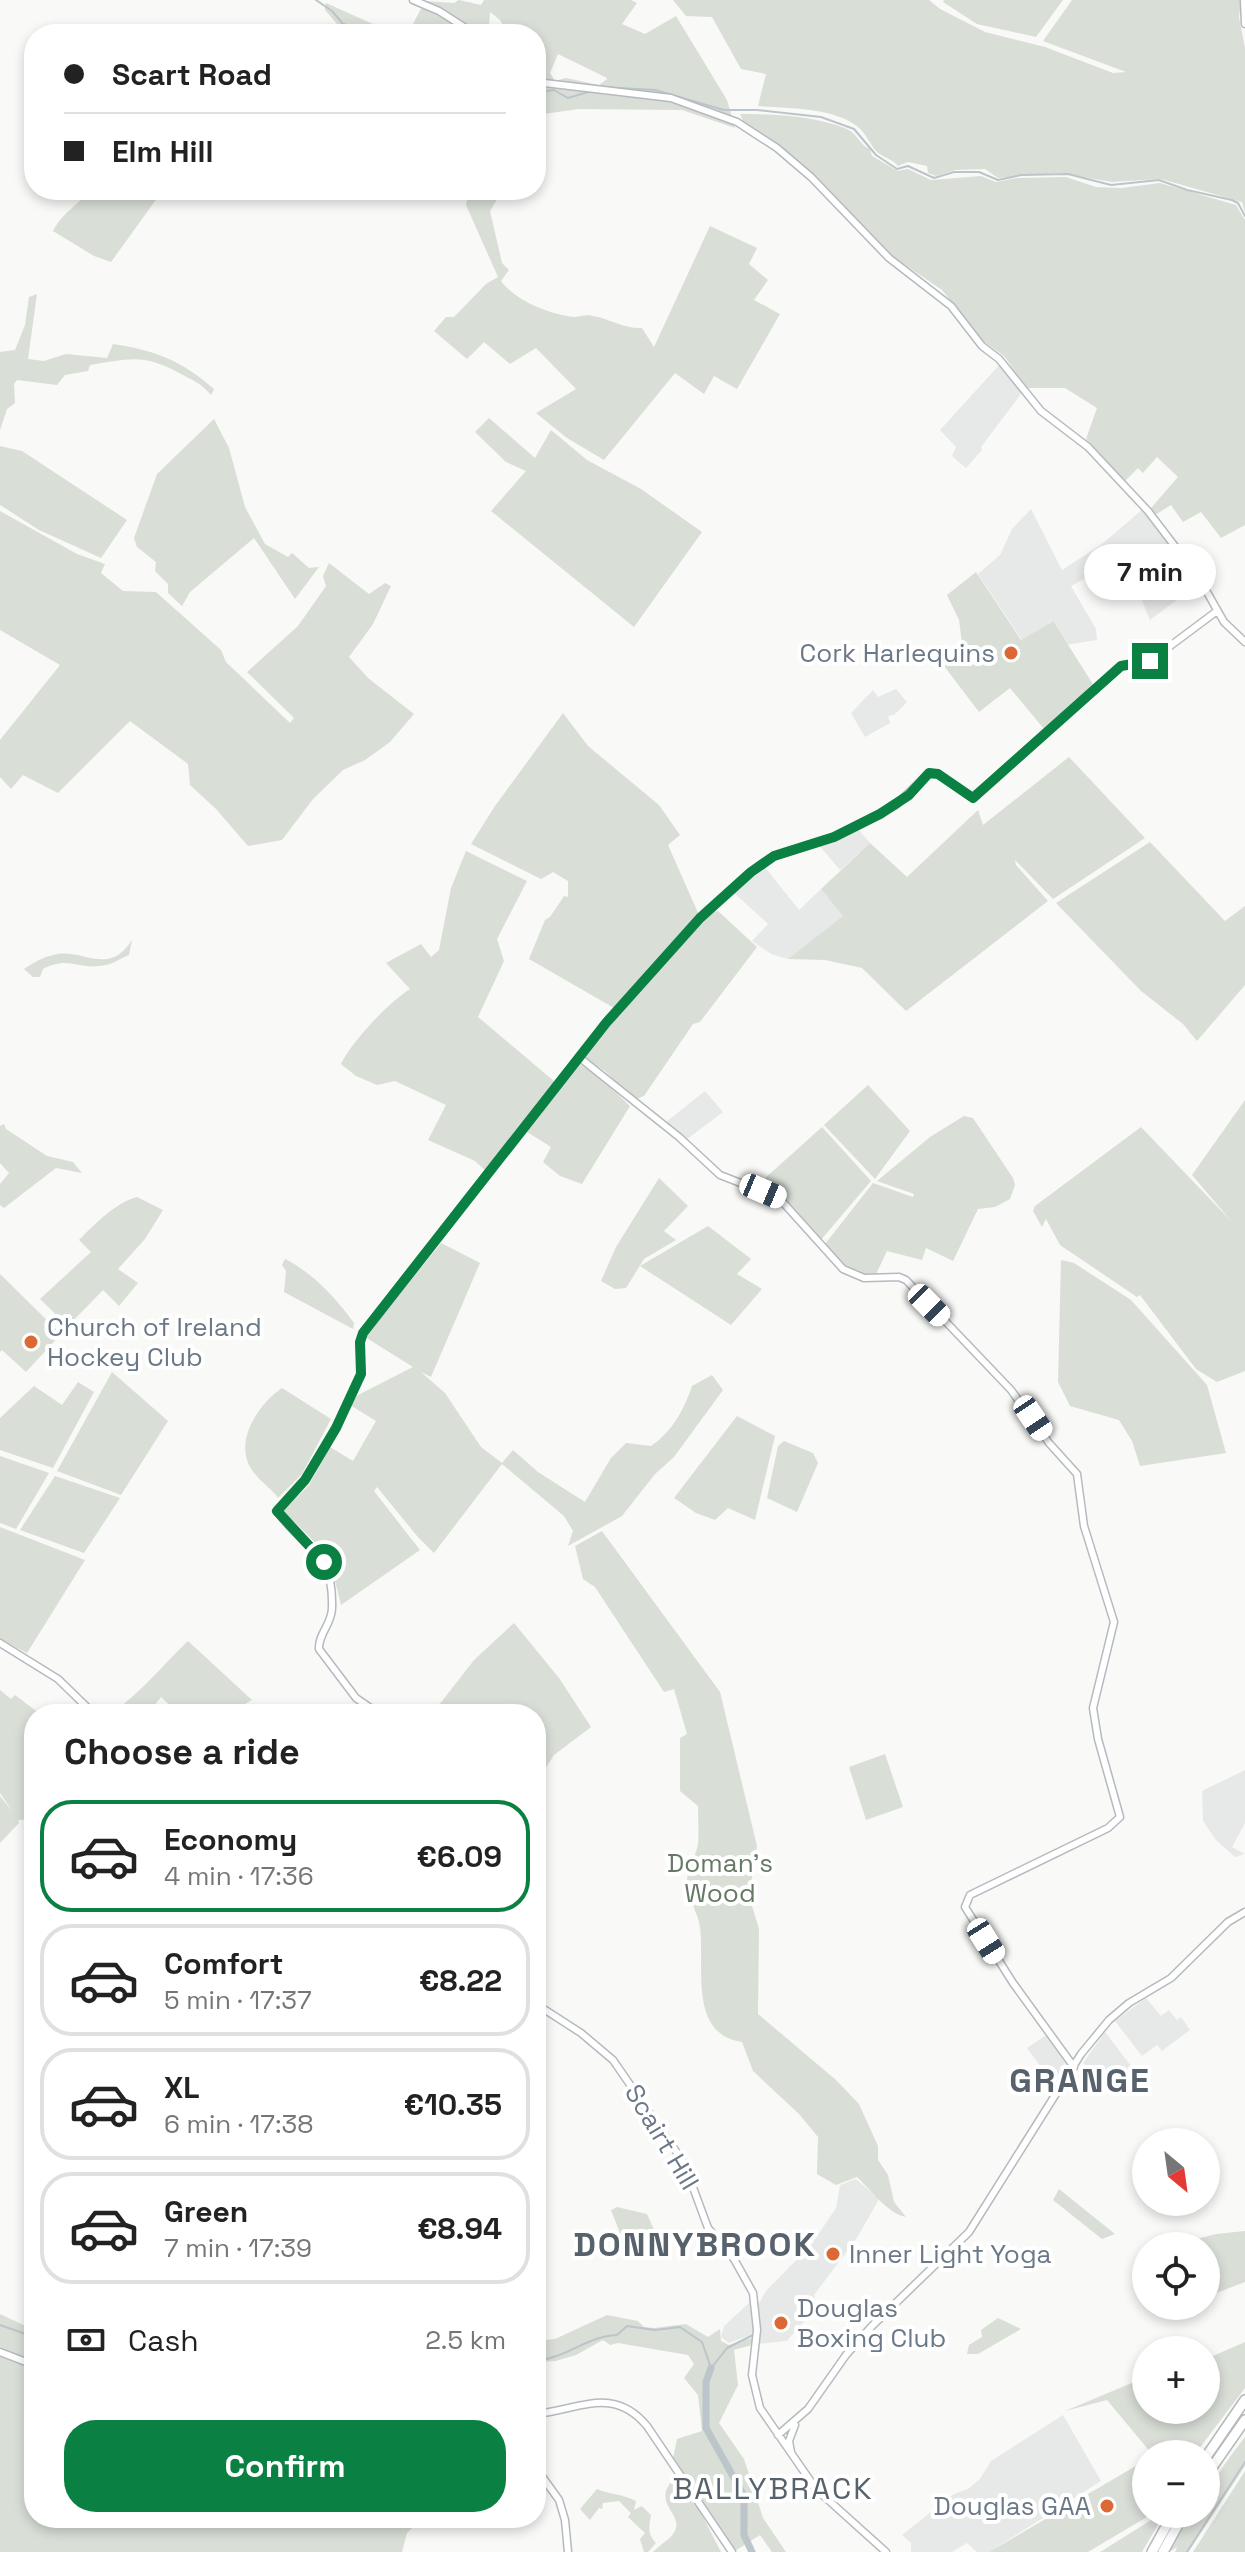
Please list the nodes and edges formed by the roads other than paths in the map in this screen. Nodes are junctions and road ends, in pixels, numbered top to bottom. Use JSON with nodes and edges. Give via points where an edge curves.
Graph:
{"nodes":[{"id":1,"x":413,"y":0,"type":"edge"},
{"id":2,"x":1244,"y":0,"type":"edge"},
{"id":3,"x":460,"y":24,"type":"edge"},
{"id":4,"x":1245,"y":24,"type":"edge"},
{"id":5,"x":546,"y":83,"type":"edge"},
{"id":6,"x":1217,"y":611,"type":"junction"},
{"id":7,"x":1245,"y":642,"type":"edge"},
{"id":8,"x":580,"y":1058,"type":"junction"},
{"id":9,"x":0,"y":1643,"type":"edge"},
{"id":10,"x":84,"y":1704,"type":"edge"},
{"id":11,"x":365,"y":1704,"type":"edge"},
{"id":12,"x":1245,"y":1912,"type":"edge"},
{"id":13,"x":546,"y":2010,"type":"edge"},
{"id":14,"x":1074,"y":2067,"type":"junction"},
{"id":15,"x":0,"y":2352,"type":"edge"},
{"id":16,"x":24,"y":2361,"type":"edge"},
{"id":17,"x":1245,"y":2400,"type":"edge"},
{"id":18,"x":546,"y":2412,"type":"edge"},
{"id":19,"x":1245,"y":2420,"type":"edge"},
{"id":20,"x":797,"y":2422,"type":"junction"},
{"id":21,"x":778,"y":2435,"type":"junction"},
{"id":22,"x":1218,"y":2440,"type":"edge"},
{"id":23,"x":793,"y":2456,"type":"junction"},
{"id":24,"x":1220,"y":2456,"type":"edge"},
{"id":25,"x":546,"y":2482,"type":"edge"},
{"id":26,"x":1165,"y":2528,"type":"edge"},
{"id":27,"x":1176,"y":2528,"type":"edge"},
{"id":28,"x":568,"y":2552,"type":"edge"},
{"id":29,"x":732,"y":2552,"type":"edge"},
{"id":30,"x":886,"y":2552,"type":"edge"},
{"id":31,"x":1152,"y":2552,"type":"edge"},
{"id":32,"x":1163,"y":2552,"type":"edge"}],
"edges":[{"from":1,"to":3,"type":"street"},
{"from":2,"to":4,"type":"street"},
{"from":5,"to":6,"type":"street","via":[[657,94],[737,122],[811,177],[898,267],[951,306],[1041,411],[1088,447],[1148,511]]},
{"from":6,"to":7,"type":"street"},
{"from":6,"to":8,"type":"street","via":[[1150,661],[1121,666],[973,798],[929,773],[888,810],[762,864],[690,928]]},
{"from":8,"to":11,"type":"street","via":[[363,1333],[361,1374],[336,1428],[305,1480],[277,1511],[319,1552],[327,1568],[332,1614],[319,1649]]},
{"from":8,"to":14,"type":"street","via":[[720,1175],[779,1198],[843,1269],[864,1278],[906,1280],[1011,1390],[1077,1474],[1085,1529],[1114,1622],[1093,1708],[1120,1817],[1108,1828],[970,1895],[965,1907]]},
{"from":9,"to":10,"type":"street","via":[[58,1679]]},
{"from":12,"to":14,"type":"street","via":[[1171,1978],[1109,2020]]},
{"from":13,"to":21,"type":"street","name":"Scairt Hill","via":[[613,2060],[684,2163],[708,2228],[751,2288],[757,2330],[754,2388]]},
{"from":14,"to":20,"type":"street","via":[[969,2232],[850,2349]]},
{"from":15,"to":16,"type":"street"},
{"from":17,"to":22,"type":"highway"},
{"from":18,"to":29,"type":"street","via":[[597,2402],[635,2413]]},
{"from":19,"to":24,"type":"highway"},
{"from":20,"to":21,"type":"street"},
{"from":20,"to":23,"type":"street","via":[[789,2441]]},
{"from":21,"to":23,"type":"street","name":"Scairt Hill"},
{"from":23,"to":30,"type":"street","name":"Scairt Hill","via":[[824,2497]]},
{"from":25,"to":28,"type":"street","via":[[559,2500]]},
{"from":26,"to":31,"type":"highway"},
{"from":27,"to":32,"type":"highway"}]}
